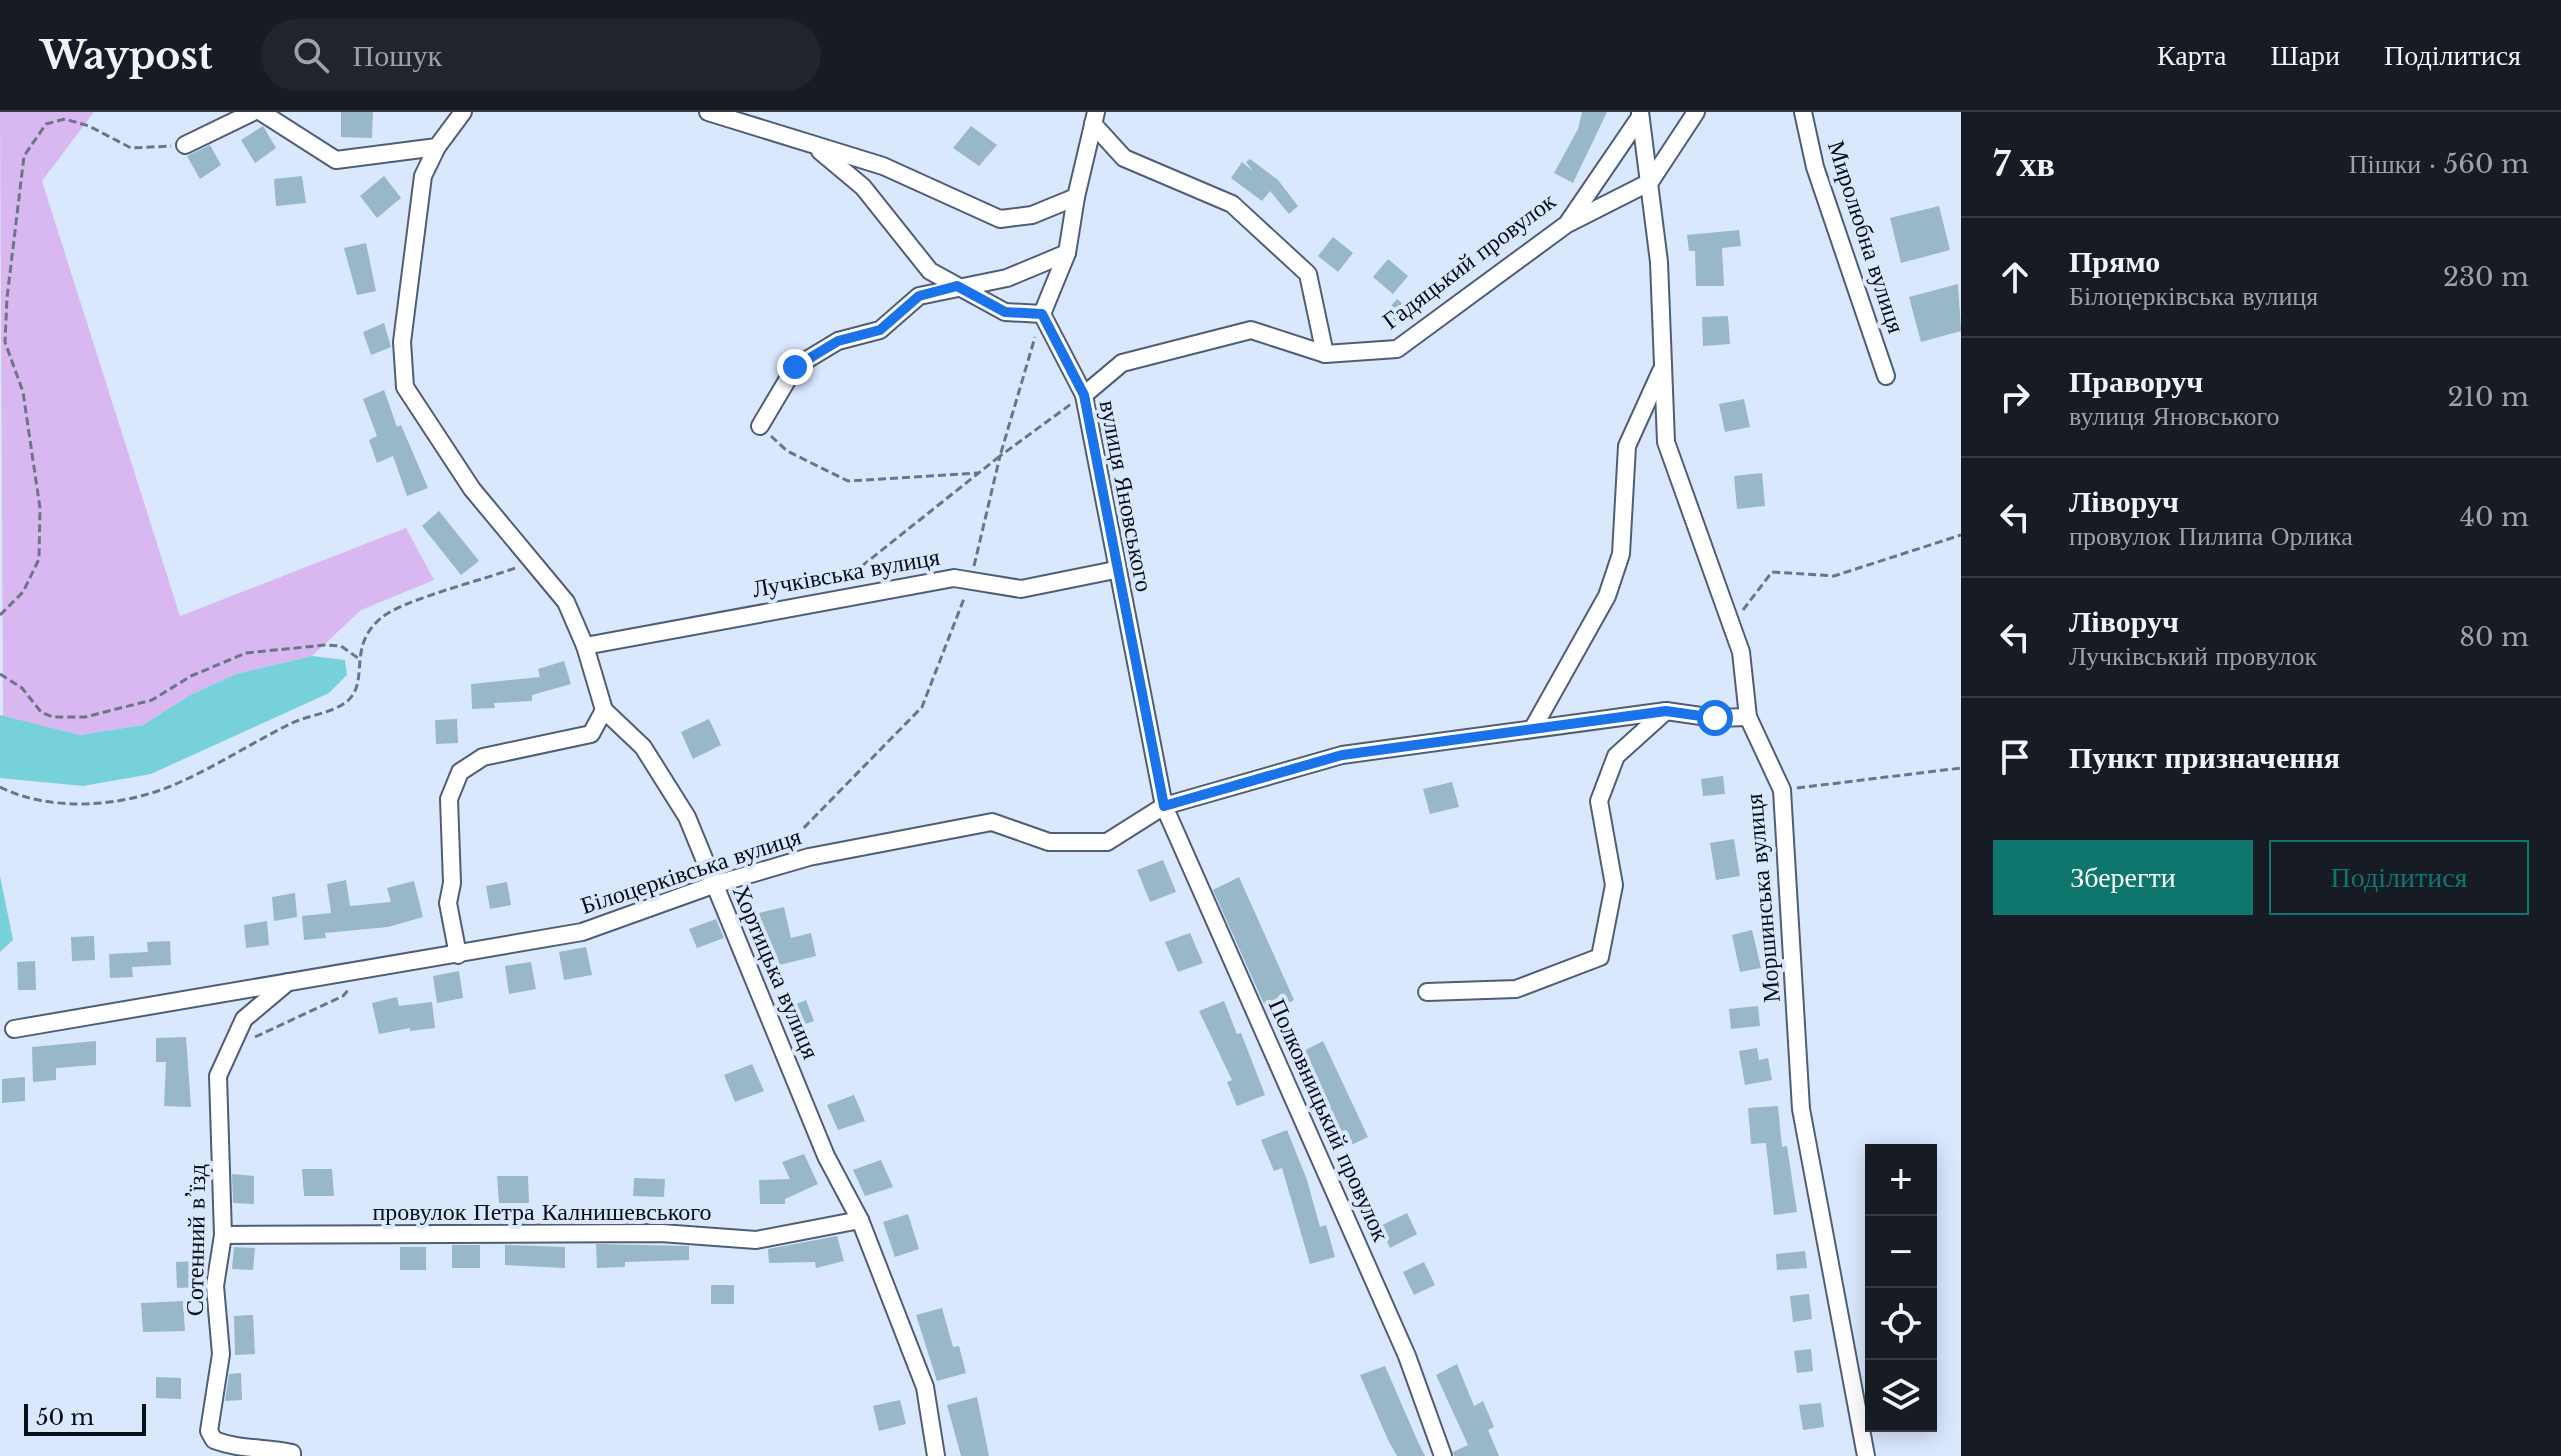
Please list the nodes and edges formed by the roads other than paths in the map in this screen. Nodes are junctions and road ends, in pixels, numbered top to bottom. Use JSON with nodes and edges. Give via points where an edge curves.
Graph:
{"nodes":[{"id":1,"x":253,"y":112,"type":"edge"},
{"id":2,"x":261,"y":112,"type":"edge"},
{"id":3,"x":463,"y":112,"type":"edge"},
{"id":4,"x":708,"y":112,"type":"edge"},
{"id":5,"x":1696,"y":112,"type":"edge"},
{"id":6,"x":1803,"y":112,"type":"edge"},
{"id":7,"x":1640,"y":115,"type":"edge"},
{"id":8,"x":1094,"y":118,"type":"edge"},
{"id":9,"x":185,"y":145,"type":"road end"},
{"id":10,"x":813,"y":145,"type":"junction"},
{"id":11,"x":437,"y":147,"type":"junction"},
{"id":12,"x":1650,"y":182,"type":"junction"},
{"id":13,"x":1076,"y":197,"type":"junction"},
{"id":14,"x":1567,"y":224,"type":"junction"},
{"id":15,"x":1067,"y":253,"type":"junction"},
{"id":16,"x":957,"y":286,"type":"junction"},
{"id":17,"x":1042,"y":314,"type":"junction"},
{"id":18,"x":1325,"y":354,"type":"junction"},
{"id":19,"x":1662,"y":369,"type":"junction"},
{"id":20,"x":1886,"y":376,"type":"dead end"},
{"id":21,"x":1084,"y":395,"type":"junction"},
{"id":22,"x":760,"y":426,"type":"road end"},
{"id":23,"x":1115,"y":570,"type":"junction"},
{"id":24,"x":585,"y":646,"type":"junction"},
{"id":25,"x":604,"y":710,"type":"junction"},
{"id":26,"x":1666,"y":711,"type":"junction"},
{"id":27,"x":1748,"y":717,"type":"junction"},
{"id":28,"x":1533,"y":728,"type":"junction"},
{"id":29,"x":1164,"y":806,"type":"junction"},
{"id":30,"x":713,"y":885,"type":"junction"},
{"id":31,"x":458,"y":955,"type":"junction"},
{"id":32,"x":290,"y":981,"type":"junction"},
{"id":33,"x":1427,"y":992,"type":"dead end"},
{"id":34,"x":14,"y":1029,"type":"dead end"},
{"id":35,"x":860,"y":1220,"type":"junction"},
{"id":36,"x":223,"y":1235,"type":"junction"},
{"id":37,"x":292,"y":1456,"type":"edge"},
{"id":38,"x":936,"y":1456,"type":"edge"},
{"id":39,"x":1443,"y":1456,"type":"edge"},
{"id":40,"x":1866,"y":1456,"type":"edge"}],
"edges":[{"from":1,"to":9,"type":"street"},
{"from":2,"to":11,"type":"street","via":[[336,160]]},
{"from":3,"to":11,"type":"street","name":"Хортицька вулиця"},
{"from":4,"to":10,"type":"street"},
{"from":5,"to":12,"type":"street"},
{"from":6,"to":20,"type":"street","name":"Миролюбна вулиця","via":[[1815,167]]},
{"from":7,"to":12,"type":"street","name":"Моршинська вулиця"},
{"from":7,"to":14,"type":"street","name":"Гадяцький провулок"},
{"from":8,"to":13,"type":"street"},
{"from":8,"to":18,"type":"street","via":[[1124,158],[1232,204],[1308,274]]},
{"from":10,"to":13,"type":"street","via":[[883,166],[1000,219],[1032,215]]},
{"from":10,"to":16,"type":"street","via":[[863,187],[930,271]]},
{"from":11,"to":24,"type":"street","name":"Хортицька вулиця","via":[[423,176],[402,342],[405,387],[472,489],[566,602]]},
{"from":12,"to":14,"type":"street"},
{"from":12,"to":19,"type":"street","name":"Моршинська вулиця"},
{"from":13,"to":15,"type":"street"},
{"from":14,"to":18,"type":"street","name":"Гадяцький провулок","via":[[1397,349]]},
{"from":15,"to":16,"type":"street","via":[[1007,278]]},
{"from":15,"to":17,"type":"street"},
{"from":16,"to":17,"type":"street","via":[[1005,312]]},
{"from":16,"to":22,"type":"street","via":[[919,296],[880,330],[838,341],[795,367]]},
{"from":17,"to":21,"type":"street","name":"вулиця Яновського"},
{"from":18,"to":21,"type":"street","name":"Гадяцький провулок","via":[[1251,330],[1122,363]]},
{"from":19,"to":27,"type":"street","name":"Моршинська вулиця","via":[[1666,442],[1741,652]]},
{"from":19,"to":28,"type":"street","via":[[1627,446],[1621,554],[1607,596]]},
{"from":21,"to":23,"type":"street","name":"вулиця Яновського"},
{"from":23,"to":24,"type":"street","name":"Лучківська вулиця","via":[[1021,589],[938,580]]},
{"from":23,"to":29,"type":"street","name":"вулиця Яновського"},
{"from":24,"to":25,"type":"street","name":"Хортицька вулиця"},
{"from":25,"to":30,"type":"street","name":"Хортицька вулиця","via":[[643,747],[687,817]]},
{"from":25,"to":31,"type":"street","via":[[591,734],[483,757],[460,772],[449,799],[448,903]]},
{"from":26,"to":27,"type":"street","name":"Білоцерківська вулиця"},
{"from":26,"to":28,"type":"street","name":"Білоцерківська вулиця"},
{"from":26,"to":33,"type":"street","via":[[1616,756],[1599,801],[1614,885],[1600,957],[1516,989]]},
{"from":27,"to":40,"type":"street","name":"Моршинська вулиця","via":[[1782,790],[1801,1109]]},
{"from":28,"to":29,"type":"street","name":"Білоцерківська вулиця","via":[[1342,755]]},
{"from":29,"to":30,"type":"street","name":"Білоцерківська вулиця","via":[[1107,842],[1049,842],[992,822],[809,857]]},
{"from":29,"to":39,"type":"street","name":"Полковницький провулок","via":[[1407,1356]]},
{"from":30,"to":31,"type":"street","name":"Білоцерківська вулиця","via":[[582,932]]},
{"from":30,"to":35,"type":"street","name":"Хортицька вулиця","via":[[826,1156]]},
{"from":31,"to":32,"type":"street","name":"Білоцерківська вулиця"},
{"from":32,"to":34,"type":"street","name":"Білоцерківська вулиця"},
{"from":32,"to":36,"type":"street","name":"Сотенний в’їзд","via":[[244,1019],[218,1076]]},
{"from":35,"to":36,"type":"street","name":"провулок Петра Калнишевського","via":[[756,1240],[661,1233]]},
{"from":35,"to":38,"type":"street","name":"Хортицька вулиця","via":[[925,1387]]},
{"from":36,"to":37,"type":"street","name":"Сотенний в’їзд","via":[[215,1286],[221,1354],[209,1431],[214,1440],[238,1449],[265,1447]]}]}
